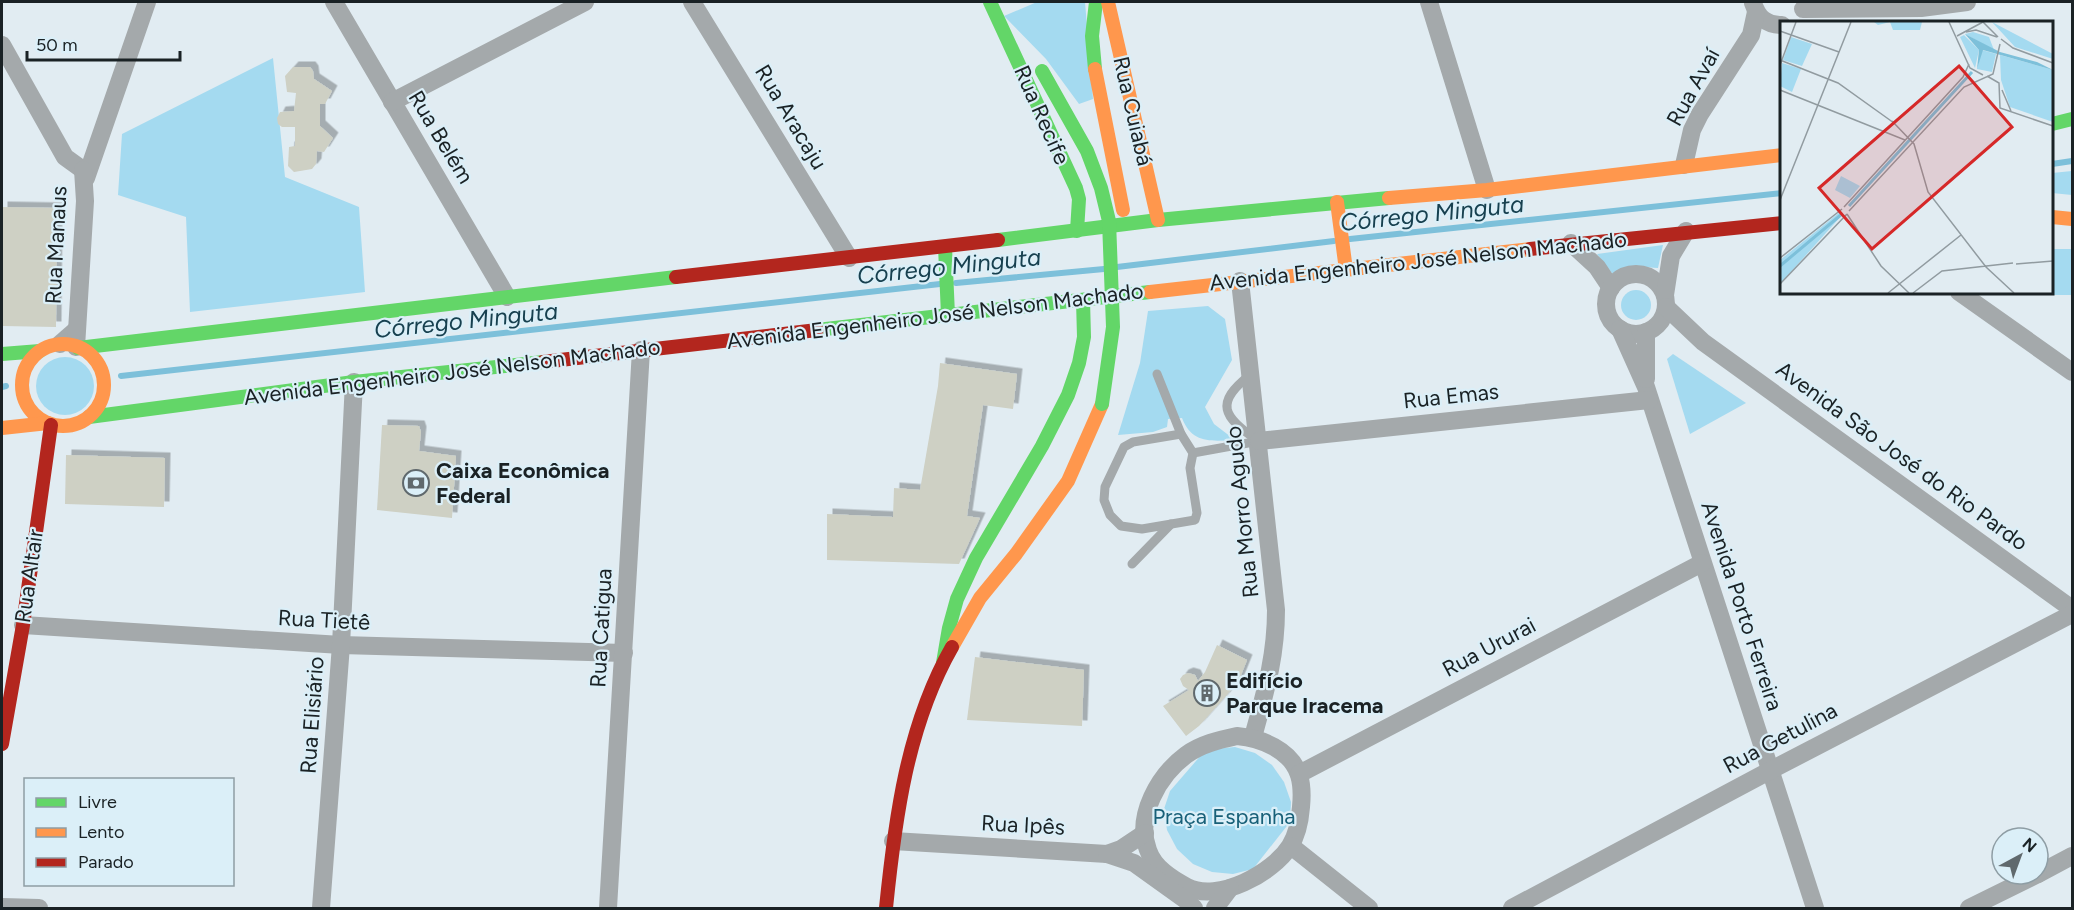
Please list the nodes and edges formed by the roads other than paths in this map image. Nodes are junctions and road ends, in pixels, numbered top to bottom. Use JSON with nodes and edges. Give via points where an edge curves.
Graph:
{"nodes":[{"id":1,"x":147,"y":2,"type":"edge"},
{"id":2,"x":334,"y":2,"type":"edge"},
{"id":3,"x":585,"y":2,"type":"edge"},
{"id":4,"x":692,"y":2,"type":"edge"},
{"id":5,"x":990,"y":2,"type":"edge"},
{"id":6,"x":1096,"y":2,"type":"edge"},
{"id":7,"x":1108,"y":2,"type":"edge"},
{"id":8,"x":1429,"y":2,"type":"edge"},
{"id":9,"x":1967,"y":2,"type":"edge"},
{"id":10,"x":1804,"y":5,"type":"edge"},
{"id":11,"x":1755,"y":7,"type":"edge"},
{"id":12,"x":1789,"y":21,"type":"edge"},
{"id":13,"x":1001,"y":22,"type":"junction"},
{"id":14,"x":1780,"y":24,"type":"edge"},
{"id":15,"x":1780,"y":25,"type":"edge"},
{"id":16,"x":1751,"y":35,"type":"junction"},
{"id":17,"x":2,"y":45,"type":"edge"},
{"id":18,"x":392,"y":102,"type":"junction"},
{"id":19,"x":2073,"y":119,"type":"edge"},
{"id":20,"x":2053,"y":124,"type":"edge"},
{"id":21,"x":96,"y":152,"type":"junction"},
{"id":22,"x":1780,"y":155,"type":"edge"},
{"id":23,"x":65,"y":157,"type":"junction"},
{"id":24,"x":1684,"y":165,"type":"junction"},
{"id":25,"x":84,"y":170,"type":"junction"},
{"id":26,"x":1487,"y":190,"type":"junction"},
{"id":27,"x":1337,"y":202,"type":"junction"},
{"id":28,"x":2053,"y":217,"type":"edge"},
{"id":29,"x":2073,"y":219,"type":"edge"},
{"id":30,"x":1158,"y":220,"type":"junction"},
{"id":31,"x":1780,"y":223,"type":"edge"},
{"id":32,"x":1077,"y":231,"type":"junction"},
{"id":33,"x":1686,"y":231,"type":"junction"},
{"id":34,"x":1128,"y":238,"type":"dead end"},
{"id":35,"x":1571,"y":243,"type":"junction"},
{"id":36,"x":945,"y":248,"type":"junction"},
{"id":37,"x":849,"y":258,"type":"junction"},
{"id":38,"x":1346,"y":270,"type":"junction"},
{"id":39,"x":1130,"y":278,"type":"dead end"},
{"id":40,"x":1240,"y":280,"type":"junction"},
{"id":41,"x":1611,"y":288,"type":"junction"},
{"id":42,"x":1962,"y":294,"type":"edge"},
{"id":43,"x":507,"y":297,"type":"junction"},
{"id":44,"x":1083,"y":300,"type":"junction"},
{"id":45,"x":1130,"y":308,"type":"dead end"},
{"id":46,"x":948,"y":315,"type":"junction"},
{"id":47,"x":1659,"y":315,"type":"junction"},
{"id":48,"x":1620,"y":329,"type":"junction"},
{"id":49,"x":1125,"y":338,"type":"dead end"},
{"id":50,"x":73,"y":342,"type":"junction"},
{"id":51,"x":641,"y":350,"type":"junction"},
{"id":52,"x":40,"y":351,"type":"junction"},
{"id":53,"x":2,"y":354,"type":"edge"},
{"id":54,"x":2073,"y":372,"type":"edge"},
{"id":55,"x":1156,"y":374,"type":"dead end"},
{"id":56,"x":1251,"y":374,"type":"junction"},
{"id":57,"x":354,"y":382,"type":"junction"},
{"id":58,"x":1647,"y":393,"type":"junction"},
{"id":59,"x":1102,"y":404,"type":"junction"},
{"id":60,"x":89,"y":417,"type":"junction"},
{"id":61,"x":49,"y":424,"type":"junction"},
{"id":62,"x":68,"y":426,"type":"junction"},
{"id":63,"x":2,"y":428,"type":"edge"},
{"id":64,"x":1181,"y":434,"type":"junction"},
{"id":65,"x":1259,"y":441,"type":"junction"},
{"id":66,"x":47,"y":443,"type":"junction"},
{"id":67,"x":1192,"y":453,"type":"junction"},
{"id":68,"x":1171,"y":524,"type":"junction"},
{"id":69,"x":1702,"y":563,"type":"junction"},
{"id":70,"x":1132,"y":564,"type":"dead end"},
{"id":71,"x":2073,"y":609,"type":"edge"},
{"id":72,"x":2073,"y":614,"type":"edge"},
{"id":73,"x":23,"y":625,"type":"junction"},
{"id":74,"x":341,"y":645,"type":"junction"},
{"id":75,"x":624,"y":653,"type":"junction"},
{"id":76,"x":943,"y":663,"type":"junction"},
{"id":77,"x":4,"y":718,"type":"edge"},
{"id":78,"x":1253,"y":737,"type":"junction"},
{"id":79,"x":2,"y":744,"type":"edge"},
{"id":80,"x":1771,"y":770,"type":"junction"},
{"id":81,"x":1299,"y":774,"type":"junction"},
{"id":82,"x":1145,"y":833,"type":"junction"},
{"id":83,"x":893,"y":841,"type":"junction"},
{"id":84,"x":1291,"y":846,"type":"junction"},
{"id":85,"x":1107,"y":854,"type":"junction"},
{"id":86,"x":2073,"y":856,"type":"edge"},
{"id":87,"x":2050,"y":868,"type":"edge"},
{"id":88,"x":2014,"y":886,"type":"edge"},
{"id":89,"x":1230,"y":888,"type":"junction"},
{"id":90,"x":2,"y":907,"type":"edge"},
{"id":91,"x":39,"y":909,"type":"edge"},
{"id":92,"x":321,"y":909,"type":"edge"},
{"id":93,"x":608,"y":909,"type":"edge"},
{"id":94,"x":886,"y":909,"type":"edge"},
{"id":95,"x":1194,"y":909,"type":"edge"},
{"id":96,"x":1215,"y":909,"type":"edge"},
{"id":97,"x":1370,"y":909,"type":"edge"},
{"id":98,"x":1512,"y":909,"type":"edge"},
{"id":99,"x":1815,"y":909,"type":"edge"},
{"id":100,"x":1969,"y":909,"type":"edge"}],
"edges":[{"from":1,"to":21,"type":"street"},
{"from":2,"to":18,"type":"street","name":"Rua Belém"},
{"from":3,"to":18,"type":"street"},
{"from":4,"to":37,"type":"street","name":"Rua Aracaju"},
{"from":5,"to":13,"type":"main road","name":"Rua Recife"},
{"from":6,"to":34,"type":"main road","bridge":true,"via":[[1092,21],[1095,69]]},
{"from":7,"to":30,"type":"main road","name":"Rua Cuiabá"},
{"from":8,"to":26,"type":"street"},
{"from":9,"to":10,"type":"street","via":[[1921,8]]},
{"from":10,"to":12,"type":"street","via":[[1799,17]]},
{"from":11,"to":14,"type":"street","via":[[1766,22]]},
{"from":11,"to":16,"type":"street","name":"Rua Avaí"},
{"from":13,"to":32,"type":"main road","name":"Rua Recife","via":[[1076,188]]},
{"from":13,"to":59,"type":"main road","bridge":true,"via":[[1035,63],[1068,115],[1101,188],[1109,221],[1113,327]]},
{"from":15,"to":16,"type":"street","name":"Rua Avaí"},
{"from":16,"to":24,"type":"street","name":"Rua Avaí","via":[[1700,114]]},
{"from":17,"to":23,"type":"street","name":"Rua Manaus"},
{"from":18,"to":43,"type":"street","name":"Rua Belém"},
{"from":19,"to":20,"type":"main road"},
{"from":21,"to":23,"type":"street","via":[[76,159]]},
{"from":21,"to":25,"type":"street","via":[[86,178]]},
{"from":22,"to":24,"type":"main road"},
{"from":23,"to":25,"type":"street","name":"Rua Manaus"},
{"from":24,"to":26,"type":"main road"},
{"from":25,"to":50,"type":"street","name":"Rua Manaus"},
{"from":26,"to":27,"type":"main road"},
{"from":27,"to":30,"type":"main road"},
{"from":27,"to":38,"type":"main road"},
{"from":28,"to":29,"type":"main road"},
{"from":30,"to":32,"type":"main road"},
{"from":31,"to":33,"type":"main road","name":"Avenida Engenheiro José Nelson Machado"},
{"from":32,"to":36,"type":"main road"},
{"from":33,"to":35,"type":"main road","name":"Avenida Engenheiro José Nelson Machado"},
{"from":33,"to":47,"type":"street","name":"Avenida Porto Ferreira","via":[[1671,256]]},
{"from":35,"to":38,"type":"main road","name":"Avenida Engenheiro José Nelson Machado"},
{"from":35,"to":41,"type":"street","via":[[1597,267]]},
{"from":36,"to":37,"type":"main road"},
{"from":36,"to":46,"type":"main road"},
{"from":37,"to":43,"type":"main road"},
{"from":38,"to":40,"type":"main road","name":"Avenida Engenheiro José Nelson Machado"},
{"from":39,"to":45,"type":"main road"},
{"from":40,"to":44,"type":"main road","name":"Avenida Engenheiro José Nelson Machado"},
{"from":40,"to":56,"type":"street","name":"Rua Morro Agudo"},
{"from":41,"to":47,"type":"street","via":[[1629,275],[1650,278],[1659,285]]},
{"from":41,"to":48,"type":"street","via":[[1606,306]]},
{"from":42,"to":54,"type":"street"},
{"from":43,"to":50,"type":"main road"},
{"from":44,"to":46,"type":"main road","name":"Avenida Engenheiro José Nelson Machado"},
{"from":44,"to":76,"type":"main road","via":[[1080,363],[1068,395],[976,558],[957,599]]},
{"from":46,"to":51,"type":"main road","name":"Avenida Engenheiro José Nelson Machado"},
{"from":47,"to":48,"type":"street","via":[[1633,334]]},
{"from":47,"to":58,"type":"street","name":"Avenida Porto Ferreira"},
{"from":47,"to":71,"type":"street","name":"Avenida São José do Rio Pardo","via":[[1703,342]]},
{"from":48,"to":58,"type":"street","name":"Avenida Porto Ferreira"},
{"from":49,"to":59,"type":"main road","bridge":true},
{"from":50,"to":52,"type":"main road"},
{"from":50,"to":60,"type":"main road","via":[[94,358],[104,377],[102,399]]},
{"from":51,"to":57,"type":"main road","name":"Avenida Engenheiro José Nelson Machado"},
{"from":51,"to":75,"type":"street","name":"Rua Catigua"},
{"from":52,"to":53,"type":"main road"},
{"from":52,"to":61,"type":"main road","via":[[27,365],[22,386],[28,406]]},
{"from":55,"to":64,"type":"lane"},
{"from":56,"to":65,"type":"street","name":"Rua Morro Agudo"},
{"from":56,"to":65,"type":"lane","via":[[1227,400],[1227,413],[1235,425]]},
{"from":57,"to":60,"type":"main road","name":"Avenida Engenheiro José Nelson Machado"},
{"from":57,"to":74,"type":"street","name":"Rua Elisiário"},
{"from":58,"to":65,"type":"street","name":"Rua Emas"},
{"from":58,"to":69,"type":"street","name":"Avenida Porto Ferreira"},
{"from":59,"to":76,"type":"main road","via":[[1068,481],[980,598]]},
{"from":60,"to":62,"type":"main road"},
{"from":61,"to":62,"type":"main road"},
{"from":61,"to":63,"type":"main road"},
{"from":61,"to":66,"type":"main road","name":"Rua Altair"},
{"from":62,"to":66,"type":"main road"},
{"from":64,"to":67,"type":"lane"},
{"from":64,"to":68,"type":"lane","via":[[1124,447],[1105,487],[1104,500],[1110,515],[1121,526],[1142,529]]},
{"from":65,"to":67,"type":"lane"},
{"from":65,"to":78,"type":"street","name":"Rua Morro Agudo","via":[[1276,635]]},
{"from":66,"to":73,"type":"main road","name":"Rua Altair"},
{"from":67,"to":68,"type":"lane","via":[[1195,520]]},
{"from":68,"to":70,"type":"lane"},
{"from":69,"to":80,"type":"street","name":"Avenida Porto Ferreira"},
{"from":69,"to":81,"type":"street","name":"Rua Ururai"},
{"from":72,"to":80,"type":"street","name":"Rua Getulina"},
{"from":73,"to":74,"type":"street","name":"Rua Tietê"},
{"from":73,"to":77,"type":"main road","name":"Rua Altair"},
{"from":74,"to":75,"type":"street","name":"Rua Tietê"},
{"from":74,"to":92,"type":"street","name":"Rua Elisiário"},
{"from":75,"to":93,"type":"street","name":"Rua Catigua"},
{"from":76,"to":83,"type":"main road","via":[[926,703],[905,773]]},
{"from":77,"to":79,"type":"main road","name":"Rua Altair"},
{"from":78,"to":81,"type":"street","via":[[1278,750]]},
{"from":78,"to":82,"type":"street","via":[[1237,736],[1201,746],[1175,764],[1152,798]]},
{"from":80,"to":98,"type":"street","name":"Rua Getulina"},
{"from":80,"to":99,"type":"street","name":"Avenida Porto Ferreira"},
{"from":81,"to":84,"type":"street","via":[[1301,812]]},
{"from":82,"to":85,"type":"street"},
{"from":82,"to":89,"type":"street","via":[[1148,851],[1157,867],[1175,880],[1210,892]]},
{"from":83,"to":85,"type":"street","name":"Rua Ipês"},
{"from":83,"to":94,"type":"main road"},
{"from":84,"to":89,"type":"street","via":[[1275,863]]},
{"from":84,"to":97,"type":"street"},
{"from":85,"to":95,"type":"street","via":[[1134,863]]},
{"from":86,"to":87,"type":"street"},
{"from":88,"to":100,"type":"street"},
{"from":89,"to":96,"type":"street"},
{"from":90,"to":91,"type":"street"}]}
